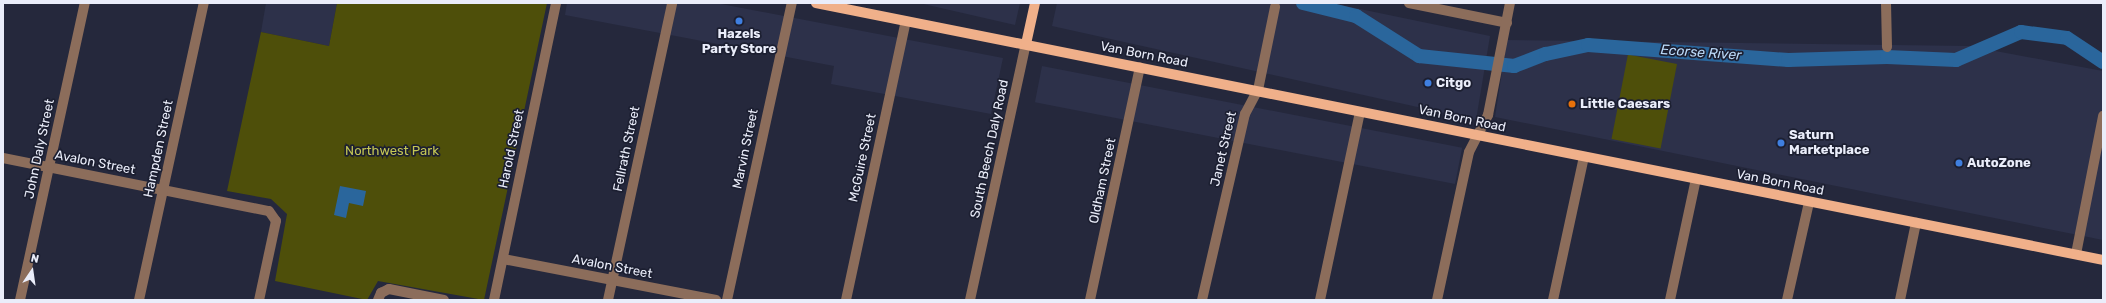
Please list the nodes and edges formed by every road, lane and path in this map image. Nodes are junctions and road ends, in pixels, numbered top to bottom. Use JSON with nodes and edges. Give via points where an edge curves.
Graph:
{"nodes":[{"id":1,"x":85,"y":3,"type":"edge"},
{"id":2,"x":204,"y":3,"type":"edge"},
{"id":3,"x":556,"y":3,"type":"edge"},
{"id":4,"x":672,"y":3,"type":"edge"},
{"id":5,"x":792,"y":3,"type":"edge"},
{"id":6,"x":816,"y":3,"type":"edge"},
{"id":7,"x":1035,"y":3,"type":"edge"},
{"id":8,"x":1409,"y":3,"type":"edge"},
{"id":9,"x":1510,"y":3,"type":"edge"},
{"id":10,"x":1886,"y":3,"type":"edge"},
{"id":11,"x":1275,"y":7,"type":"dead end"},
{"id":12,"x":906,"y":21,"type":"junction"},
{"id":13,"x":1506,"y":23,"type":"junction"},
{"id":14,"x":1026,"y":44,"type":"junction"},
{"id":15,"x":1887,"y":47,"type":"dead end"},
{"id":16,"x":1140,"y":67,"type":"junction"},
{"id":17,"x":1258,"y":90,"type":"junction"},
{"id":18,"x":1360,"y":112,"type":"junction"},
{"id":19,"x":2103,"y":116,"type":"edge"},
{"id":20,"x":1478,"y":136,"type":"junction"},
{"id":21,"x":1584,"y":156,"type":"junction"},
{"id":22,"x":3,"y":158,"type":"edge"},
{"id":23,"x":49,"y":167,"type":"junction"},
{"id":24,"x":1696,"y":179,"type":"junction"},
{"id":25,"x":163,"y":190,"type":"junction"},
{"id":26,"x":1809,"y":202,"type":"junction"},
{"id":27,"x":1916,"y":223,"type":"junction"},
{"id":28,"x":2076,"y":254,"type":"junction"},
{"id":29,"x":503,"y":259,"type":"junction"},
{"id":30,"x":2103,"y":260,"type":"edge"},
{"id":31,"x":612,"y":280,"type":"junction"},
{"id":32,"x":20,"y":300,"type":"edge"},
{"id":33,"x":139,"y":300,"type":"edge"},
{"id":34,"x":259,"y":300,"type":"edge"},
{"id":35,"x":378,"y":300,"type":"edge"},
{"id":36,"x":444,"y":300,"type":"edge"},
{"id":37,"x":494,"y":300,"type":"edge"},
{"id":38,"x":608,"y":300,"type":"edge"},
{"id":39,"x":716,"y":300,"type":"edge"},
{"id":40,"x":727,"y":300,"type":"edge"},
{"id":41,"x":846,"y":300,"type":"edge"},
{"id":42,"x":970,"y":300,"type":"edge"},
{"id":43,"x":1090,"y":300,"type":"edge"},
{"id":44,"x":1202,"y":300,"type":"edge"},
{"id":45,"x":1320,"y":300,"type":"edge"},
{"id":46,"x":1437,"y":300,"type":"edge"},
{"id":47,"x":1553,"y":300,"type":"edge"},
{"id":48,"x":1670,"y":300,"type":"edge"},
{"id":49,"x":1787,"y":300,"type":"edge"},
{"id":50,"x":1900,"y":300,"type":"edge"}],
"edges":[{"from":1,"to":23,"type":"street","name":"John Daly Street"},
{"from":2,"to":25,"type":"street","name":"Hampden Street"},
{"from":3,"to":29,"type":"street","name":"Harold Street"},
{"from":4,"to":31,"type":"street","name":"Fellrath Street"},
{"from":5,"to":40,"type":"street","name":"Marvin Street"},
{"from":6,"to":12,"type":"main road","name":"Van Born Road"},
{"from":7,"to":14,"type":"main road","name":"South Beech Daly Road"},
{"from":8,"to":13,"type":"street"},
{"from":9,"to":13,"type":"street"},
{"from":10,"to":15,"type":"street"},
{"from":11,"to":17,"type":"street","name":"Janet Street"},
{"from":12,"to":14,"type":"main road","name":"Van Born Road"},
{"from":12,"to":41,"type":"street","name":"McGuire Street"},
{"from":13,"to":20,"type":"street","via":[[1488,115]]},
{"from":14,"to":16,"type":"main road","name":"Van Born Road"},
{"from":14,"to":42,"type":"street","name":"South Beech Daly Road"},
{"from":16,"to":17,"type":"main road","name":"Van Born Road"},
{"from":16,"to":43,"type":"street","name":"Oldham Street"},
{"from":17,"to":18,"type":"main road","name":"Van Born Road"},
{"from":17,"to":44,"type":"street","name":"Janet Street","via":[[1245,114]]},
{"from":18,"to":20,"type":"main road","name":"Van Born Road"},
{"from":18,"to":45,"type":"street"},
{"from":19,"to":28,"type":"street"},
{"from":20,"to":21,"type":"main road","name":"Van Born Road"},
{"from":20,"to":46,"type":"street","via":[[1469,152]]},
{"from":21,"to":24,"type":"main road","name":"Van Born Road"},
{"from":21,"to":47,"type":"street"},
{"from":22,"to":23,"type":"street","name":"Avalon Street"},
{"from":23,"to":25,"type":"street","name":"Avalon Street"},
{"from":23,"to":32,"type":"street","name":"John Daly Street"},
{"from":24,"to":26,"type":"main road","name":"Van Born Road"},
{"from":24,"to":48,"type":"street"},
{"from":25,"to":33,"type":"street","name":"Hampden Street"},
{"from":25,"to":34,"type":"street","name":"Avalon Street","via":[[266,210],[274,216]]},
{"from":26,"to":27,"type":"main road","name":"Van Born Road"},
{"from":26,"to":49,"type":"street"},
{"from":27,"to":28,"type":"main road","name":"Van Born Road"},
{"from":27,"to":50,"type":"street"},
{"from":28,"to":30,"type":"main road","name":"Van Born Road"},
{"from":29,"to":31,"type":"street","name":"Avalon Street"},
{"from":29,"to":37,"type":"street","name":"Harold Street"},
{"from":31,"to":38,"type":"street","name":"Fellrath Street"},
{"from":31,"to":39,"type":"street","name":"Avalon Street"},
{"from":35,"to":36,"type":"street","via":[[381,293],[390,289]]}]}
